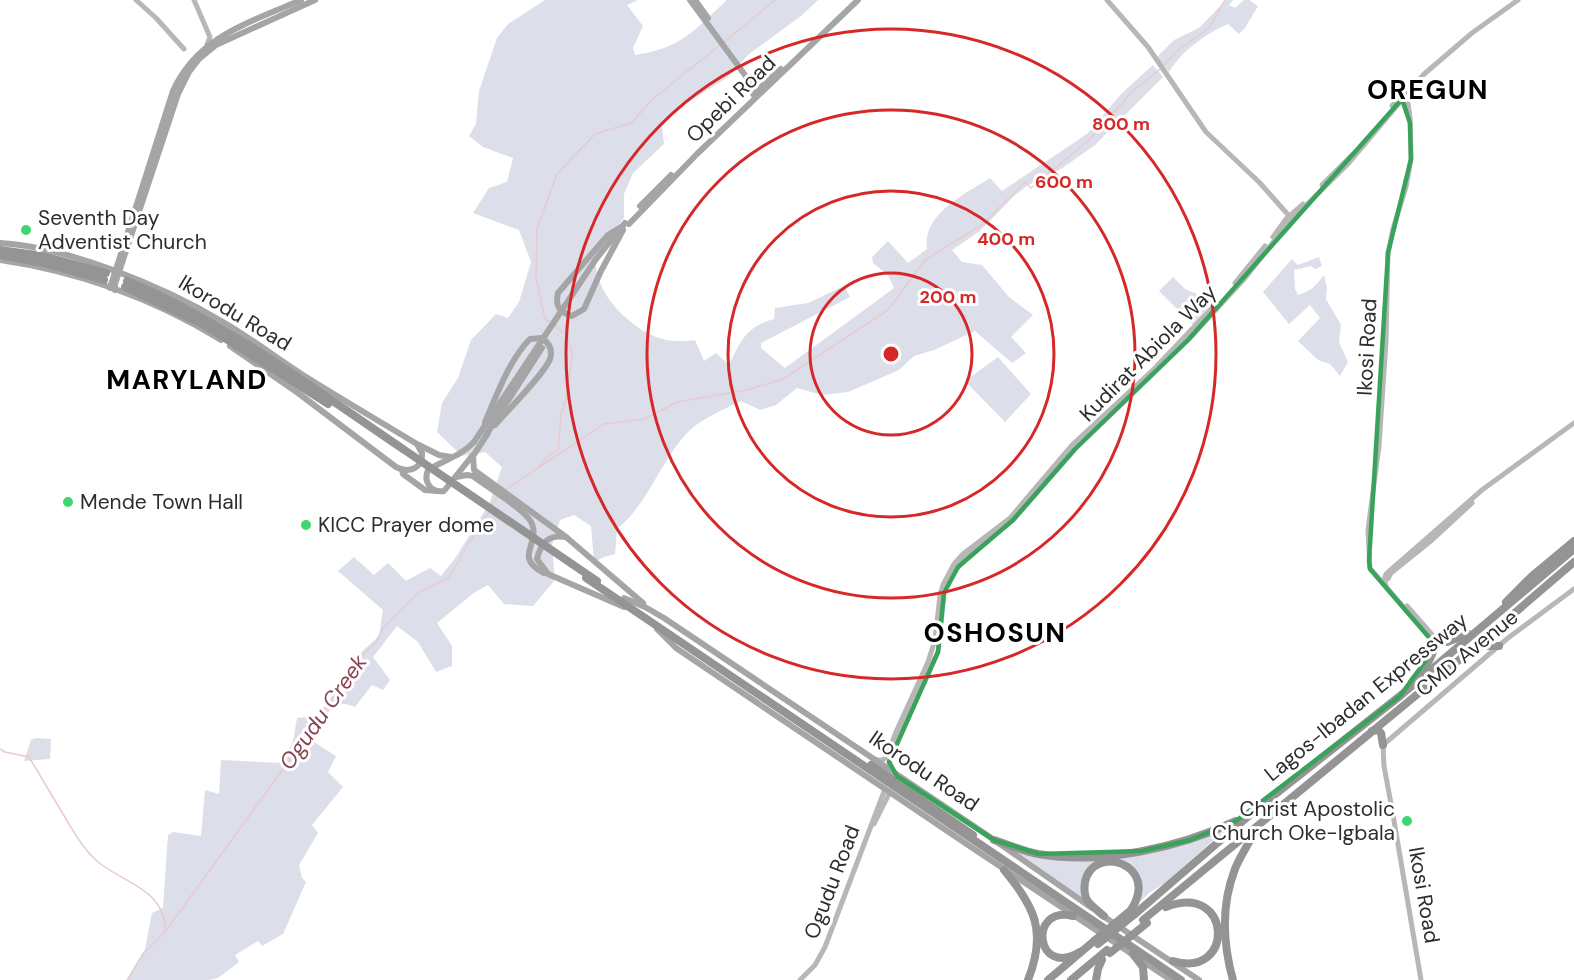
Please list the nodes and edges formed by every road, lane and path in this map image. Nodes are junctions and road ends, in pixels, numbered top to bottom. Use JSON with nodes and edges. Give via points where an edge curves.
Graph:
{"nodes":[{"id":1,"x":136,"y":0,"type":"edge"},
{"id":2,"x":195,"y":0,"type":"edge"},
{"id":3,"x":301,"y":0,"type":"edge"},
{"id":4,"x":315,"y":0,"type":"edge"},
{"id":5,"x":690,"y":0,"type":"edge"},
{"id":6,"x":853,"y":0,"type":"edge"},
{"id":7,"x":858,"y":0,"type":"edge"},
{"id":8,"x":1107,"y":0,"type":"edge"},
{"id":9,"x":1511,"y":0,"type":"edge"},
{"id":10,"x":1518,"y":0,"type":"edge"},
{"id":11,"x":696,"y":4,"type":"edge"},
{"id":12,"x":259,"y":22,"type":"junction"},
{"id":13,"x":210,"y":37,"type":"junction"},
{"id":14,"x":220,"y":37,"type":"junction"},
{"id":15,"x":207,"y":45,"type":"junction"},
{"id":16,"x":184,"y":49,"type":"dead end"},
{"id":17,"x":802,"y":50,"type":"junction"},
{"id":18,"x":750,"y":79,"type":"junction"},
{"id":19,"x":765,"y":83,"type":"junction"},
{"id":20,"x":755,"y":93,"type":"junction"},
{"id":21,"x":1401,"y":97,"type":"junction"},
{"id":22,"x":165,"y":125,"type":"junction"},
{"id":23,"x":1289,"y":219,"type":"junction"},
{"id":24,"x":624,"y":226,"type":"junction"},
{"id":25,"x":0,"y":243,"type":"edge"},
{"id":26,"x":0,"y":250,"type":"edge"},
{"id":27,"x":0,"y":255,"type":"edge"},
{"id":28,"x":122,"y":257,"type":"junction"},
{"id":29,"x":0,"y":260,"type":"edge"},
{"id":30,"x":107,"y":275,"type":"junction"},
{"id":31,"x":127,"y":285,"type":"junction"},
{"id":32,"x":112,"y":289,"type":"junction"},
{"id":33,"x":239,"y":339,"type":"junction"},
{"id":34,"x":546,"y":341,"type":"junction"},
{"id":35,"x":256,"y":343,"type":"junction"},
{"id":36,"x":243,"y":349,"type":"junction"},
{"id":37,"x":251,"y":359,"type":"junction"},
{"id":38,"x":302,"y":375,"type":"junction"},
{"id":39,"x":285,"y":384,"type":"junction"},
{"id":40,"x":306,"y":392,"type":"junction"},
{"id":41,"x":318,"y":392,"type":"junction"},
{"id":42,"x":1574,"y":425,"type":"edge"},
{"id":43,"x":483,"y":433,"type":"junction"},
{"id":44,"x":417,"y":444,"type":"junction"},
{"id":45,"x":477,"y":444,"type":"junction"},
{"id":46,"x":402,"y":452,"type":"junction"},
{"id":47,"x":452,"y":457,"type":"junction"},
{"id":48,"x":472,"y":459,"type":"junction"},
{"id":49,"x":402,"y":470,"type":"junction"},
{"id":50,"x":460,"y":476,"type":"junction"},
{"id":51,"x":1037,"y":488,"type":"junction"},
{"id":52,"x":437,"y":491,"type":"junction"},
{"id":53,"x":566,"y":537,"type":"junction"},
{"id":54,"x":1574,"y":541,"type":"edge"},
{"id":55,"x":1574,"y":549,"type":"edge"},
{"id":56,"x":1574,"y":562,"type":"edge"},
{"id":57,"x":548,"y":574,"type":"junction"},
{"id":58,"x":1385,"y":578,"type":"junction"},
{"id":59,"x":1533,"y":583,"type":"junction"},
{"id":60,"x":595,"y":585,"type":"junction"},
{"id":61,"x":1574,"y":589,"type":"edge"},
{"id":62,"x":1537,"y":594,"type":"junction"},
{"id":63,"x":624,"y":598,"type":"junction"},
{"id":64,"x":645,"y":607,"type":"junction"},
{"id":65,"x":1498,"y":613,"type":"junction"},
{"id":66,"x":640,"y":614,"type":"junction"},
{"id":67,"x":1482,"y":626,"type":"junction"},
{"id":68,"x":1434,"y":639,"type":"junction"},
{"id":69,"x":1476,"y":646,"type":"junction"},
{"id":70,"x":1499,"y":646,"type":"junction"},
{"id":71,"x":1400,"y":696,"type":"junction"},
{"id":72,"x":1380,"y":712,"type":"junction"},
{"id":73,"x":1371,"y":732,"type":"junction"},
{"id":74,"x":1383,"y":745,"type":"junction"},
{"id":75,"x":875,"y":760,"type":"junction"},
{"id":76,"x":897,"y":776,"type":"junction"},
{"id":77,"x":887,"y":790,"type":"junction"},
{"id":78,"x":915,"y":798,"type":"junction"},
{"id":79,"x":933,"y":800,"type":"junction"},
{"id":80,"x":1259,"y":807,"type":"junction"},
{"id":81,"x":925,"y":815,"type":"junction"},
{"id":82,"x":1236,"y":821,"type":"junction"},
{"id":83,"x":1265,"y":821,"type":"junction"},
{"id":84,"x":1252,"y":836,"type":"junction"},
{"id":85,"x":994,"y":840,"type":"junction"},
{"id":86,"x":1004,"y":870,"type":"junction"},
{"id":87,"x":1166,"y":907,"type":"junction"},
{"id":88,"x":1133,"y":912,"type":"junction"},
{"id":89,"x":1073,"y":916,"type":"junction"},
{"id":90,"x":1104,"y":916,"type":"junction"},
{"id":91,"x":1145,"y":922,"type":"junction"},
{"id":92,"x":1096,"y":943,"type":"junction"},
{"id":93,"x":1108,"y":951,"type":"junction"},
{"id":94,"x":1080,"y":952,"type":"junction"},
{"id":95,"x":1133,"y":954,"type":"junction"},
{"id":96,"x":1102,"y":960,"type":"junction"},
{"id":97,"x":1173,"y":962,"type":"junction"},
{"id":98,"x":802,"y":980,"type":"edge"},
{"id":99,"x":1028,"y":980,"type":"edge"},
{"id":100,"x":1048,"y":980,"type":"edge"},
{"id":101,"x":1055,"y":980,"type":"edge"},
{"id":102,"x":1071,"y":980,"type":"edge"},
{"id":103,"x":1077,"y":980,"type":"edge"},
{"id":104,"x":1096,"y":980,"type":"edge"},
{"id":105,"x":1144,"y":980,"type":"edge"},
{"id":106,"x":1171,"y":980,"type":"edge"},
{"id":107,"x":1181,"y":980,"type":"edge"},
{"id":108,"x":1188,"y":980,"type":"edge"},
{"id":109,"x":1200,"y":980,"type":"edge"},
{"id":110,"x":1233,"y":980,"type":"edge"},
{"id":111,"x":1421,"y":980,"type":"edge"}],
"edges":[{"from":1,"to":16,"type":"main road"},
{"from":2,"to":13,"type":"main road"},
{"from":3,"to":12,"type":"main road"},
{"from":4,"to":12,"type":"main road"},
{"from":5,"to":11,"type":"main road"},
{"from":6,"to":17,"type":"main road","name":"Opebi Road"},
{"from":7,"to":17,"type":"main road","name":"Opebi Road"},
{"from":8,"to":23,"type":"main road","via":[[1148,47],[1206,132],[1259,182]]},
{"from":9,"to":21,"type":"main road","name":"Kudirat Abiola Way","via":[[1442,54]]},
{"from":10,"to":21,"type":"main road","name":"Kudirat Abiola Way","via":[[1445,55]]},
{"from":11,"to":18,"type":"main road"},
{"from":12,"to":14,"type":"main road"},
{"from":12,"to":22,"type":"main road","via":[[214,47],[194,64]]},
{"from":13,"to":14,"type":"main road"},
{"from":13,"to":15,"type":"main road"},
{"from":14,"to":15,"type":"main road"},
{"from":15,"to":22,"type":"main road","via":[[178,82]]},
{"from":17,"to":19,"type":"main road","name":"Opebi Road"},
{"from":17,"to":24,"type":"main road","name":"Opebi Road"},
{"from":18,"to":19,"type":"main road"},
{"from":18,"to":20,"type":"main road"},
{"from":19,"to":20,"type":"main road","name":"Opebi Road"},
{"from":20,"to":24,"type":"main road","name":"Opebi Road","via":[[651,193]]},
{"from":21,"to":23,"type":"main road","name":"Kudirat Abiola Way","via":[[1353,155]]},
{"from":21,"to":58,"type":"main road","name":"Ikosi Road","via":[[1409,109],[1411,159],[1388,253],[1379,446],[1368,526],[1370,568]]},
{"from":22,"to":28,"type":"main road"},
{"from":23,"to":51,"type":"main road","name":"Kudirat Abiola Way","via":[[1192,330],[1072,445]]},
{"from":24,"to":24,"type":"main road","bridge":true,"via":[[608,235],[558,293],[556,301],[563,313],[572,316],[584,309]]},
{"from":24,"to":34,"type":"main road","bridge":true},
{"from":24,"to":43,"type":"main road","bridge":true,"via":[[596,259]]},
{"from":25,"to":30,"type":"main road","name":"Ikorodu Road","via":[[47,251]]},
{"from":26,"to":30,"type":"highway","name":"Ikorodu Road","via":[[43,256]]},
{"from":27,"to":30,"type":"highway","name":"Ikorodu Road"},
{"from":28,"to":30,"type":"main road"},
{"from":28,"to":30,"type":"main road","via":[[112,262]]},
{"from":28,"to":31,"type":"main road"},
{"from":29,"to":30,"type":"main road","name":"Ikorodu Road"},
{"from":30,"to":31,"type":"main road","name":"Ikorodu Road"},
{"from":30,"to":32,"type":"main road"},
{"from":30,"to":32,"type":"main road","name":"Ikorodu Road"},
{"from":31,"to":32,"type":"main road","name":"Ikorodu Road"},
{"from":31,"to":33,"type":"highway","name":"Ikorodu Road","via":[[194,312]]},
{"from":31,"to":35,"type":"main road","name":"Ikorodu Road","via":[[202,310]]},
{"from":31,"to":36,"type":"highway","name":"Ikorodu Road"},
{"from":31,"to":37,"type":"main road","name":"Ikorodu Road"},
{"from":33,"to":35,"type":"highway"},
{"from":33,"to":41,"type":"highway","name":"Ikorodu Road"},
{"from":34,"to":43,"type":"main road","bridge":true},
{"from":34,"to":43,"type":"main road","bridge":true,"via":[[551,352],[547,365]]},
{"from":34,"to":43,"type":"main road","bridge":true,"via":[[534,338],[524,345]]},
{"from":35,"to":38,"type":"main road","name":"Ikorodu Road"},
{"from":36,"to":37,"type":"highway"},
{"from":36,"to":40,"type":"highway","name":"Ikorodu Road"},
{"from":37,"to":39,"type":"main road","name":"Ikorodu Road"},
{"from":38,"to":41,"type":"highway"},
{"from":38,"to":44,"type":"main road","name":"Ikorodu Road"},
{"from":39,"to":40,"type":"highway"},
{"from":39,"to":49,"type":"main road","name":"Ikorodu Road"},
{"from":40,"to":46,"type":"highway","name":"Ikorodu Road"},
{"from":41,"to":46,"type":"highway","name":"Ikorodu Road"},
{"from":42,"to":58,"type":"main road","via":[[1484,492]]},
{"from":43,"to":45,"type":"main road","bridge":true},
{"from":44,"to":47,"type":"main road","name":"Ikorodu Road"},
{"from":44,"to":49,"type":"main road","via":[[422,453],[420,464]]},
{"from":45,"to":47,"type":"main road"},
{"from":45,"to":48,"type":"main road"},
{"from":46,"to":60,"type":"highway","name":"Ikorodu Road","bridge":true},
{"from":47,"to":52,"type":"main road","via":[[428,470],[426,483]]},
{"from":48,"to":50,"type":"main road"},
{"from":48,"to":53,"type":"main road","via":[[474,470]]},
{"from":49,"to":52,"type":"main road","name":"Ikorodu Road","via":[[425,490]]},
{"from":50,"to":52,"type":"main road","via":[[444,491]]},
{"from":50,"to":57,"type":"main road","via":[[473,476],[532,521],[534,532],[528,555],[531,564]]},
{"from":51,"to":75,"type":"main road","name":"Kudirat Abiola Way","via":[[1010,518],[963,554],[948,574],[940,595],[937,629],[928,662],[887,756]]},
{"from":51,"to":76,"type":"main road","name":"Kudirat Abiola Way","via":[[1013,520],[966,557],[951,576],[944,596],[938,652],[889,762]]},
{"from":53,"to":57,"type":"main road","via":[[552,537],[541,546],[537,559]]},
{"from":53,"to":64,"type":"main road"},
{"from":54,"to":65,"type":"highway","via":[[1515,592]]},
{"from":55,"to":59,"type":"highway","name":"Lagos-Ibadan Expressway"},
{"from":56,"to":62,"type":"highway","name":"Lagos-Ibadan Expressway"},
{"from":57,"to":60,"type":"main road"},
{"from":58,"to":68,"type":"main road"},
{"from":59,"to":62,"type":"highway","via":[[1542,584]]},
{"from":59,"to":65,"type":"highway","name":"Lagos-Ibadan Expressway"},
{"from":60,"to":63,"type":"highway","name":"Ikorodu Road"},
{"from":60,"to":66,"type":"highway","name":"Ikorodu Road"},
{"from":61,"to":70,"type":"main road","name":"CMD Avenue"},
{"from":62,"to":69,"type":"highway","name":"Lagos-Ibadan Expressway"},
{"from":63,"to":64,"type":"main road","name":"Ikorodu Road"},
{"from":63,"to":78,"type":"highway","name":"Ikorodu Road"},
{"from":64,"to":75,"type":"main road","name":"Ikorodu Road"},
{"from":65,"to":67,"type":"highway","name":"Lagos-Ibadan Expressway"},
{"from":66,"to":77,"type":"main road","name":"Ikorodu Road","via":[[676,648]]},
{"from":66,"to":78,"type":"highway","name":"Ikorodu Road"},
{"from":67,"to":68,"type":"highway","via":[[1453,640]]},
{"from":67,"to":71,"type":"highway","name":"Lagos-Ibadan Expressway"},
{"from":68,"to":71,"type":"highway","via":[[1432,654]]},
{"from":69,"to":70,"type":"highway"},
{"from":69,"to":73,"type":"highway","name":"Lagos-Ibadan Expressway"},
{"from":70,"to":74,"type":"main road","name":"CMD Avenue"},
{"from":71,"to":72,"type":"highway","name":"Lagos-Ibadan Expressway"},
{"from":71,"to":72,"type":"highway","via":[[1384,697]]},
{"from":72,"to":80,"type":"highway","name":"Lagos-Ibadan Expressway"},
{"from":73,"to":74,"type":"highway","via":[[1380,731]]},
{"from":73,"to":83,"type":"highway","name":"Lagos-Ibadan Expressway"},
{"from":74,"to":111,"type":"main road","name":"Ikosi Road","via":[[1386,784]]},
{"from":75,"to":76,"type":"main road","name":"Ikorodu Road"},
{"from":76,"to":79,"type":"main road","name":"Ikorodu Road"},
{"from":77,"to":81,"type":"main road","name":"Ikorodu Road"},
{"from":77,"to":98,"type":"main road","name":"Ogudu Road","via":[[825,947]]},
{"from":78,"to":79,"type":"highway"},
{"from":78,"to":81,"type":"highway"},
{"from":78,"to":107,"type":"highway","name":"Ikorodu Road"},
{"from":78,"to":108,"type":"highway","name":"Ikorodu Road"},
{"from":79,"to":85,"type":"main road","name":"Ikorodu Road"},
{"from":80,"to":82,"type":"highway"},
{"from":80,"to":88,"type":"highway","name":"Lagos-Ibadan Expressway"},
{"from":81,"to":86,"type":"main road","name":"Ikorodu Road"},
{"from":82,"to":85,"type":"highway","via":[[1179,843],[1109,855],[1049,855]]},
{"from":82,"to":88,"type":"highway"},
{"from":83,"to":84,"type":"highway"},
{"from":83,"to":91,"type":"highway","name":"Lagos-Ibadan Expressway"},
{"from":84,"to":87,"type":"highway"},
{"from":84,"to":110,"type":"highway","via":[[1235,868],[1226,903],[1226,952]]},
{"from":85,"to":90,"type":"main road","name":"Ikorodu Road"},
{"from":86,"to":89,"type":"main road","name":"Ikorodu Road"},
{"from":86,"to":99,"type":"highway","via":[[1024,895],[1034,916],[1037,948]]},
{"from":87,"to":91,"type":"highway"},
{"from":87,"to":97,"type":"highway","via":[[1181,902],[1199,904],[1212,915],[1218,933],[1214,951],[1205,959],[1190,964]]},
{"from":88,"to":90,"type":"highway","via":[[1139,895],[1138,879],[1124,864],[1106,861],[1095,866],[1084,884],[1088,901]]},
{"from":88,"to":92,"type":"highway","name":"Lagos-Ibadan Expressway","bridge":true},
{"from":89,"to":94,"type":"highway","via":[[1053,917],[1043,928],[1042,940],[1046,950],[1058,958],[1066,959]]},
{"from":89,"to":95,"type":"main road","name":"Ikorodu Road"},
{"from":90,"to":97,"type":"main road","name":"Ikorodu Road"},
{"from":91,"to":93,"type":"highway","name":"Lagos-Ibadan Expressway","bridge":true},
{"from":92,"to":94,"type":"highway"},
{"from":92,"to":101,"type":"highway"},
{"from":93,"to":96,"type":"highway"},
{"from":93,"to":102,"type":"highway"},
{"from":94,"to":100,"type":"highway"},
{"from":95,"to":105,"type":"highway","via":[[1143,967]]},
{"from":95,"to":106,"type":"main road","name":"Ikorodu Road"},
{"from":96,"to":103,"type":"highway"},
{"from":96,"to":104,"type":"highway"},
{"from":97,"to":109,"type":"main road","name":"Ikorodu Road"}]}
